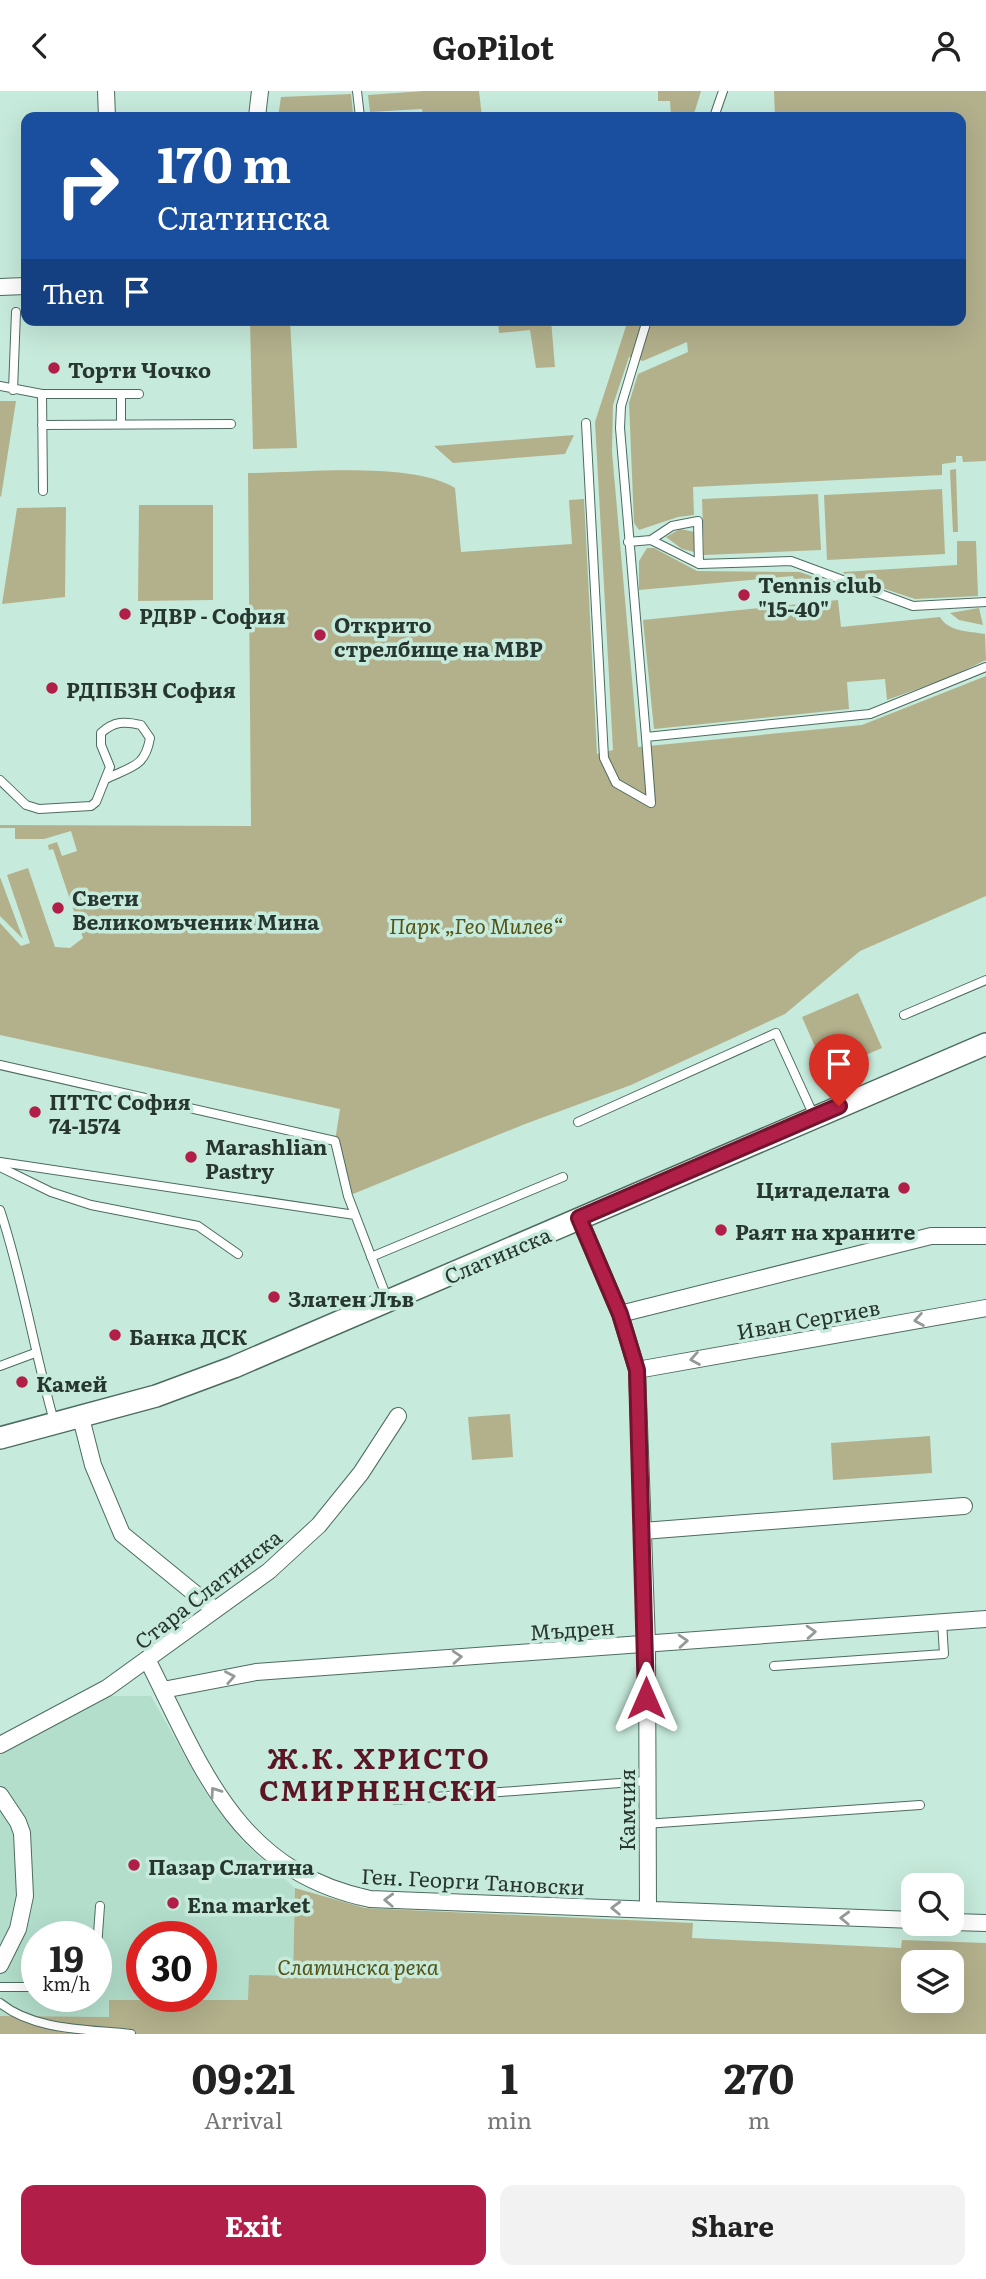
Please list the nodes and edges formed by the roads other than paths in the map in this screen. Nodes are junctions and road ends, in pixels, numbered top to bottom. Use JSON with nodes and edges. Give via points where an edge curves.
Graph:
{"nodes":[{"id":1,"x":106,"y":91,"type":"edge"},
{"id":2,"x":260,"y":91,"type":"edge"},
{"id":3,"x":357,"y":91,"type":"edge"},
{"id":4,"x":723,"y":91,"type":"edge"},
{"id":5,"x":107,"y":112,"type":"edge"},
{"id":6,"x":258,"y":112,"type":"edge"},
{"id":7,"x":359,"y":112,"type":"edge"},
{"id":8,"x":716,"y":112,"type":"edge"},
{"id":9,"x":21,"y":286,"type":"edge"},
{"id":10,"x":0,"y":287,"type":"edge"},
{"id":11,"x":16,"y":312,"type":"dead end"},
{"id":12,"x":645,"y":326,"type":"edge"},
{"id":13,"x":0,"y":386,"type":"edge"},
{"id":14,"x":13,"y":390,"type":"junction"},
{"id":15,"x":42,"y":394,"type":"junction"},
{"id":16,"x":121,"y":394,"type":"junction"},
{"id":17,"x":139,"y":394,"type":"dead end"},
{"id":18,"x":586,"y":423,"type":"dead end"},
{"id":19,"x":121,"y":424,"type":"junction"},
{"id":20,"x":231,"y":424,"type":"dead end"},
{"id":21,"x":42,"y":425,"type":"junction"},
{"id":22,"x":43,"y":491,"type":"dead end"},
{"id":23,"x":651,"y":540,"type":"junction"},
{"id":24,"x":628,"y":542,"type":"junction"},
{"id":25,"x":699,"y":564,"type":"junction"},
{"id":26,"x":986,"y":603,"type":"edge"},
{"id":27,"x":986,"y":667,"type":"edge"},
{"id":28,"x":646,"y":737,"type":"junction"},
{"id":29,"x":108,"y":778,"type":"junction"},
{"id":30,"x":0,"y":780,"type":"edge"},
{"id":31,"x":986,"y":980,"type":"edge"},
{"id":32,"x":904,"y":1015,"type":"dead end"},
{"id":33,"x":986,"y":1044,"type":"edge"},
{"id":34,"x":0,"y":1066,"type":"edge"},
{"id":35,"x":814,"y":1117,"type":"junction"},
{"id":36,"x":578,"y":1122,"type":"dead end"},
{"id":37,"x":0,"y":1162,"type":"edge"},
{"id":38,"x":0,"y":1167,"type":"edge"},
{"id":39,"x":563,"y":1177,"type":"dead end"},
{"id":40,"x":0,"y":1210,"type":"edge"},
{"id":41,"x":355,"y":1215,"type":"junction"},
{"id":42,"x":579,"y":1218,"type":"junction"},
{"id":43,"x":986,"y":1236,"type":"edge"},
{"id":44,"x":238,"y":1254,"type":"dead end"},
{"id":45,"x":371,"y":1257,"type":"junction"},
{"id":46,"x":388,"y":1301,"type":"junction"},
{"id":47,"x":986,"y":1308,"type":"edge"},
{"id":48,"x":620,"y":1314,"type":"junction"},
{"id":49,"x":36,"y":1353,"type":"junction"},
{"id":50,"x":0,"y":1366,"type":"edge"},
{"id":51,"x":637,"y":1370,"type":"junction"},
{"id":52,"x":398,"y":1416,"type":"dead end"},
{"id":53,"x":81,"y":1418,"type":"junction"},
{"id":54,"x":55,"y":1425,"type":"junction"},
{"id":55,"x":0,"y":1438,"type":"edge"},
{"id":56,"x":964,"y":1506,"type":"dead end"},
{"id":57,"x":643,"y":1531,"type":"junction"},
{"id":58,"x":215,"y":1610,"type":"junction"},
{"id":59,"x":986,"y":1619,"type":"edge"},
{"id":60,"x":942,"y":1622,"type":"junction"},
{"id":61,"x":647,"y":1643,"type":"junction"},
{"id":62,"x":148,"y":1661,"type":"junction"},
{"id":63,"x":774,"y":1666,"type":"dead end"},
{"id":64,"x":163,"y":1690,"type":"junction"},
{"id":65,"x":0,"y":1745,"type":"edge"},
{"id":66,"x":646,"y":1781,"type":"junction"},
{"id":67,"x":0,"y":1795,"type":"edge"},
{"id":68,"x":395,"y":1800,"type":"dead end"},
{"id":69,"x":920,"y":1805,"type":"dead end"},
{"id":70,"x":645,"y":1824,"type":"junction"},
{"id":71,"x":100,"y":1906,"type":"dead end"},
{"id":72,"x":648,"y":1909,"type":"junction"},
{"id":73,"x":901,"y":1919,"type":"edge"},
{"id":74,"x":99,"y":1921,"type":"edge"},
{"id":75,"x":964,"y":1922,"type":"edge"},
{"id":76,"x":986,"y":1923,"type":"edge"},
{"id":77,"x":0,"y":1965,"type":"edge"},
{"id":78,"x":0,"y":1987,"type":"edge"},
{"id":79,"x":21,"y":1987,"type":"edge"},
{"id":80,"x":0,"y":2003,"type":"edge"},
{"id":81,"x":131,"y":2034,"type":"edge"}],
"edges":[{"from":1,"to":5,"type":"street"},
{"from":2,"to":6,"type":"street"},
{"from":3,"to":7,"type":"lane"},
{"from":4,"to":8,"type":"lane"},
{"from":9,"to":10,"type":"street"},
{"from":11,"to":14,"type":"lane"},
{"from":12,"to":24,"type":"lane","via":[[621,406]]},
{"from":13,"to":14,"type":"lane"},
{"from":14,"to":15,"type":"lane"},
{"from":15,"to":16,"type":"lane"},
{"from":15,"to":21,"type":"lane"},
{"from":16,"to":17,"type":"lane"},
{"from":16,"to":19,"type":"lane"},
{"from":18,"to":28,"type":"lane","via":[[604,758],[616,783],[651,803]]},
{"from":19,"to":20,"type":"lane"},
{"from":19,"to":21,"type":"lane"},
{"from":21,"to":22,"type":"lane"},
{"from":23,"to":24,"type":"lane"},
{"from":23,"to":25,"type":"lane"},
{"from":23,"to":25,"type":"lane","via":[[672,526],[698,521]]},
{"from":24,"to":28,"type":"lane"},
{"from":25,"to":26,"type":"lane","via":[[792,561],[913,607]]},
{"from":27,"to":28,"type":"lane","via":[[870,714]]},
{"from":29,"to":29,"type":"lane","via":[[110,767],[101,733],[111,724],[141,725],[150,738],[147,754],[137,765]]},
{"from":29,"to":30,"type":"lane","via":[[90,806],[38,809],[26,805]]},
{"from":31,"to":32,"type":"lane"},
{"from":33,"to":35,"type":"street","name":"Слатинска"},
{"from":34,"to":41,"type":"lane","via":[[334,1141]]},
{"from":35,"to":36,"type":"lane","via":[[776,1033]]},
{"from":35,"to":42,"type":"street","name":"Слатинска"},
{"from":37,"to":41,"type":"lane"},
{"from":38,"to":44,"type":"lane","via":[[91,1205],[198,1226]]},
{"from":39,"to":45,"type":"lane"},
{"from":40,"to":49,"type":"lane","via":[[19,1266]]},
{"from":41,"to":45,"type":"lane"},
{"from":42,"to":46,"type":"street","name":"Слатинска"},
{"from":42,"to":48,"type":"street","name":"Камчия"},
{"from":43,"to":48,"type":"street","via":[[931,1236]]},
{"from":45,"to":46,"type":"lane"},
{"from":46,"to":53,"type":"street","name":"Слатинска","via":[[234,1367]]},
{"from":47,"to":51,"type":"street","name":"Иван Сергиев","one_way":true},
{"from":48,"to":51,"type":"street","name":"Камчия"},
{"from":49,"to":50,"type":"lane"},
{"from":49,"to":54,"type":"lane"},
{"from":51,"to":57,"type":"street","name":"Камчия"},
{"from":52,"to":58,"type":"street","name":"Стара Слатинска","via":[[362,1473],[319,1525],[270,1571]]},
{"from":53,"to":54,"type":"street","name":"Слатинска"},
{"from":53,"to":58,"type":"street","via":[[93,1465],[122,1534]]},
{"from":54,"to":55,"type":"street","name":"Слатинска"},
{"from":56,"to":57,"type":"street"},
{"from":57,"to":61,"type":"street","name":"Камчия"},
{"from":58,"to":62,"type":"street","name":"Стара Слатинска"},
{"from":59,"to":60,"type":"street","name":"Мъдрен"},
{"from":61,"to":60,"type":"street","name":"Мъдрен","one_way":true},
{"from":60,"to":63,"type":"lane","via":[[944,1654]]},
{"from":64,"to":61,"type":"street","name":"Мъдрен","one_way":true,"via":[[256,1672]]},
{"from":61,"to":66,"type":"street","name":"Камчия"},
{"from":62,"to":64,"type":"street","name":"Ген. Георги Тановски"},
{"from":62,"to":65,"type":"street","name":"Стара Слатинска"},
{"from":72,"to":64,"type":"street","name":"Ген. Георги Тановски","one_way":true,"via":[[370,1899],[315,1884],[280,1861],[226,1807],[203,1773]]},
{"from":66,"to":68,"type":"lane"},
{"from":66,"to":70,"type":"street","name":"Камчия"},
{"from":67,"to":77,"type":"street","via":[[22,1833],[25,1896],[18,1929]]},
{"from":69,"to":70,"type":"lane"},
{"from":70,"to":72,"type":"street","name":"Камчия"},
{"from":71,"to":74,"type":"lane"},
{"from":73,"to":72,"type":"street","name":"Ген. Георги Тановски","one_way":true},
{"from":75,"to":76,"type":"street"},
{"from":78,"to":79,"type":"lane"},
{"from":80,"to":81,"type":"lane","via":[[37,2022]]}]}
